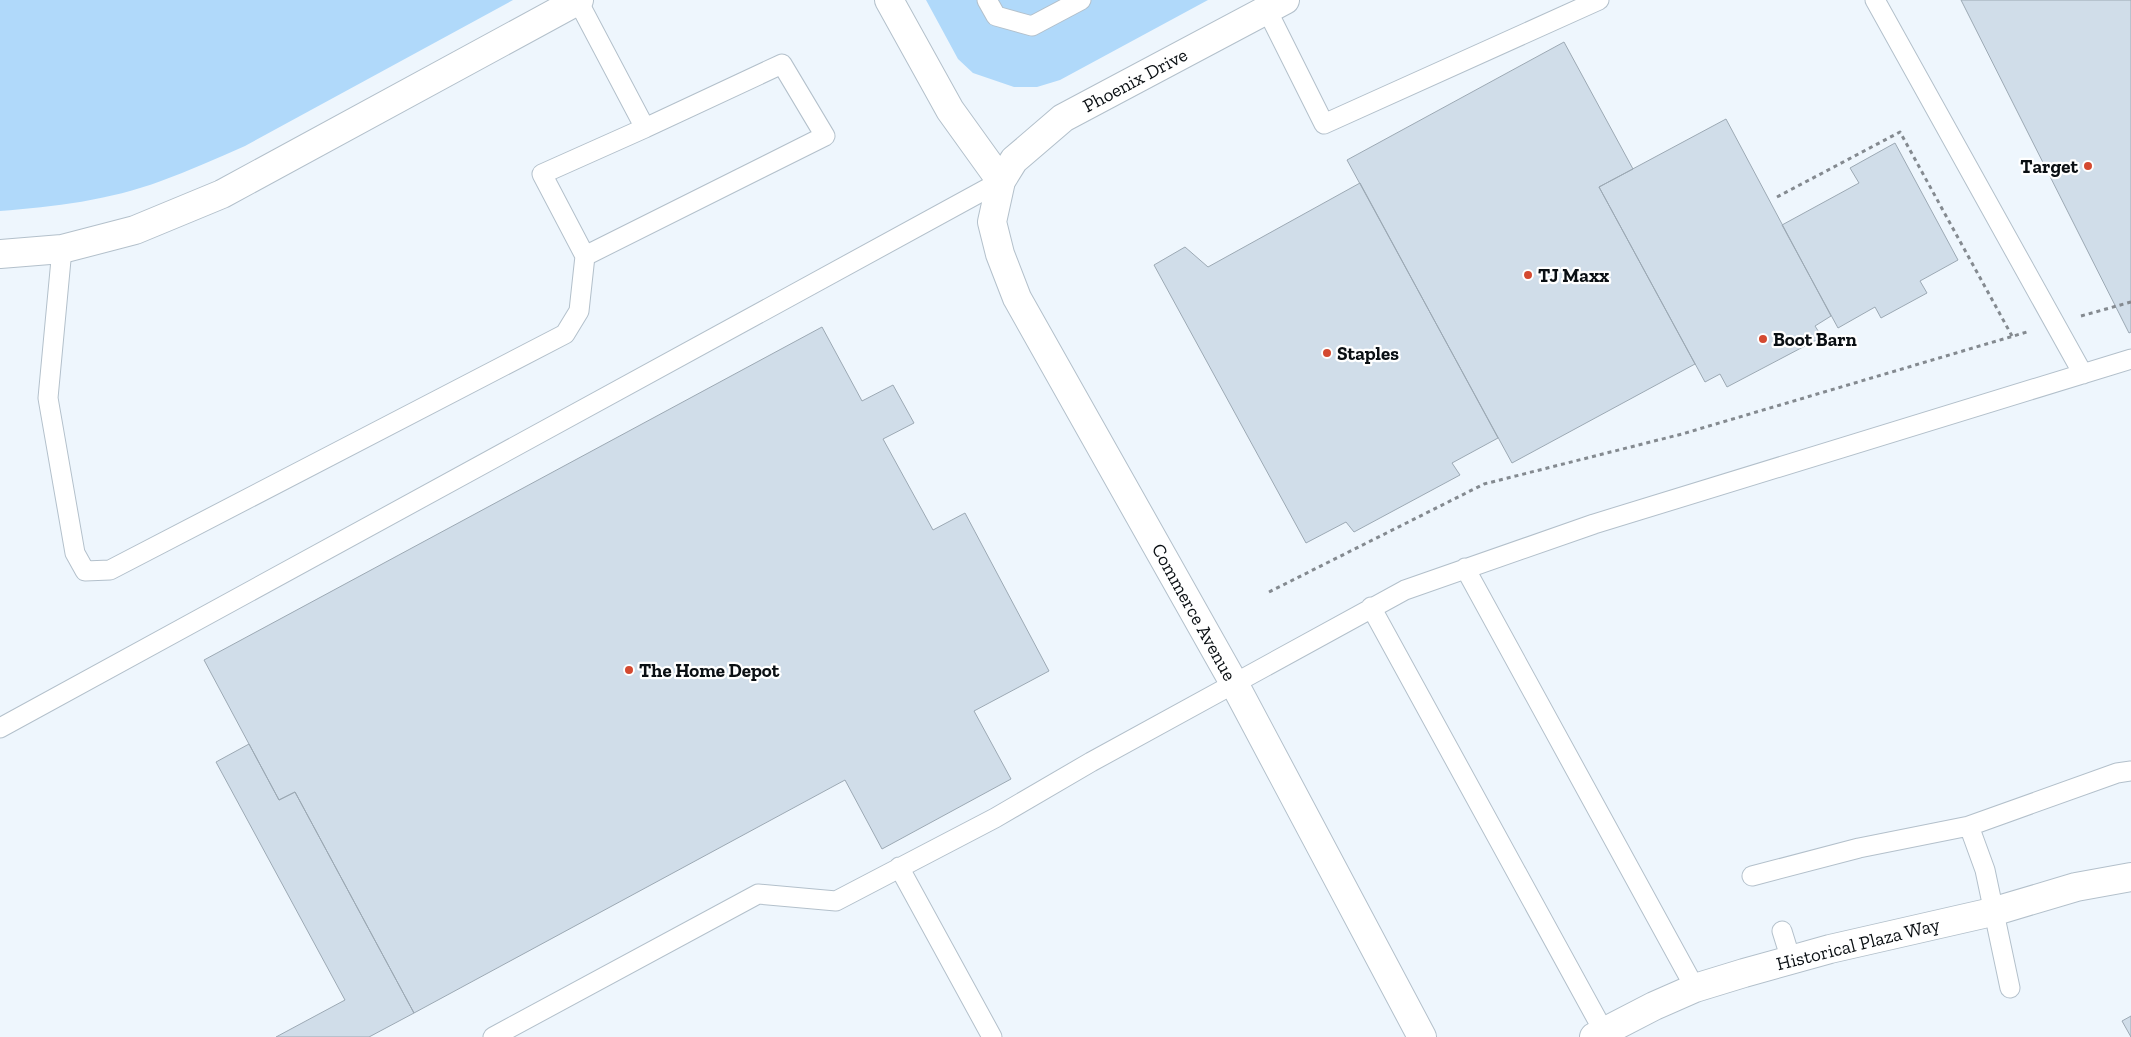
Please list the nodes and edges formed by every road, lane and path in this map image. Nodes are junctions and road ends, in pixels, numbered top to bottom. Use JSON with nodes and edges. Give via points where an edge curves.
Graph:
{"nodes":[{"id":1,"x":578,"y":0,"type":"edge"},
{"id":2,"x":889,"y":0,"type":"edge"},
{"id":3,"x":987,"y":0,"type":"edge"},
{"id":4,"x":1080,"y":0,"type":"edge"},
{"id":5,"x":1599,"y":0,"type":"edge"},
{"id":6,"x":1875,"y":0,"type":"edge"},
{"id":7,"x":1276,"y":5,"type":"edge"},
{"id":8,"x":645,"y":128,"type":"junction"},
{"id":9,"x":1001,"y":181,"type":"junction"},
{"id":10,"x":1777,"y":197,"type":"dead end"},
{"id":11,"x":62,"y":249,"type":"junction"},
{"id":12,"x":0,"y":254,"type":"edge"},
{"id":13,"x":585,"y":256,"type":"junction"},
{"id":14,"x":2131,"y":302,"type":"edge"},
{"id":15,"x":2055,"y":323,"type":"junction"},
{"id":16,"x":2012,"y":336,"type":"junction"},
{"id":17,"x":2131,"y":359,"type":"edge"},
{"id":18,"x":2083,"y":374,"type":"junction"},
{"id":19,"x":1466,"y":568,"type":"junction"},
{"id":20,"x":1269,"y":592,"type":"dead end"},
{"id":21,"x":1371,"y":607,"type":"junction"},
{"id":22,"x":1235,"y":685,"type":"junction"},
{"id":23,"x":0,"y":728,"type":"edge"},
{"id":24,"x":2131,"y":771,"type":"edge"},
{"id":25,"x":1969,"y":826,"type":"junction"},
{"id":26,"x":899,"y":867,"type":"junction"},
{"id":27,"x":1752,"y":876,"type":"dead end"},
{"id":28,"x":2131,"y":877,"type":"edge"},
{"id":29,"x":1992,"y":912,"type":"junction"},
{"id":30,"x":1782,"y":931,"type":"dead end"},
{"id":31,"x":1791,"y":960,"type":"junction"},
{"id":32,"x":1695,"y":988,"type":"junction"},
{"id":33,"x":2010,"y":988,"type":"dead end"},
{"id":34,"x":1599,"y":1034,"type":"edge"},
{"id":35,"x":493,"y":1037,"type":"edge"},
{"id":36,"x":992,"y":1037,"type":"edge"},
{"id":37,"x":1422,"y":1037,"type":"edge"}],
"edges":[{"from":1,"to":8,"type":"lane"},
{"from":1,"to":11,"type":"street","via":[[222,194],[135,230]]},
{"from":2,"to":9,"type":"street","via":[[950,110]]},
{"from":3,"to":4,"type":"lane","via":[[996,16],[1032,26]]},
{"from":5,"to":7,"type":"lane","via":[[1324,124]]},
{"from":6,"to":15,"type":"lane"},
{"from":7,"to":9,"type":"street","name":"Phoenix Drive","via":[[1063,118],[1014,160]]},
{"from":8,"to":13,"type":"lane","via":[[542,174]]},
{"from":8,"to":13,"type":"lane","via":[[782,64],[825,136]]},
{"from":9,"to":22,"type":"street","name":"Commerce Avenue","via":[[992,222],[1017,298]]},
{"from":9,"to":23,"type":"lane"},
{"from":10,"to":16,"type":"path","via":[[1900,132]]},
{"from":11,"to":12,"type":"street"},
{"from":11,"to":13,"type":"lane","via":[[48,398],[75,552],[85,571],[110,570],[565,334],[579,311]]},
{"from":14,"to":15,"type":"path"},
{"from":15,"to":16,"type":"path"},
{"from":15,"to":18,"type":"lane"},
{"from":16,"to":20,"type":"path","via":[[1682,434],[1484,484]]},
{"from":17,"to":18,"type":"lane"},
{"from":18,"to":19,"type":"lane","via":[[1594,524]]},
{"from":19,"to":21,"type":"lane","via":[[1405,590]]},
{"from":19,"to":32,"type":"lane"},
{"from":21,"to":22,"type":"lane"},
{"from":21,"to":34,"type":"lane"},
{"from":22,"to":26,"type":"lane","via":[[1091,762],[996,818]]},
{"from":22,"to":37,"type":"street","name":"Commerce Avenue"},
{"from":24,"to":25,"type":"lane","via":[[2117,773]]},
{"from":25,"to":27,"type":"lane","via":[[1860,848]]},
{"from":25,"to":29,"type":"lane","via":[[1985,870]]},
{"from":26,"to":35,"type":"lane","via":[[836,901],[758,894]]},
{"from":26,"to":36,"type":"lane"},
{"from":28,"to":29,"type":"street","name":"Historical Plaza Way","via":[[2076,887]]},
{"from":29,"to":31,"type":"street","name":"Historical Plaza Way"},
{"from":29,"to":33,"type":"lane"},
{"from":30,"to":31,"type":"lane"},
{"from":31,"to":32,"type":"street","name":"Historical Plaza Way"},
{"from":32,"to":34,"type":"street","name":"Historical Plaza Way"}]}
